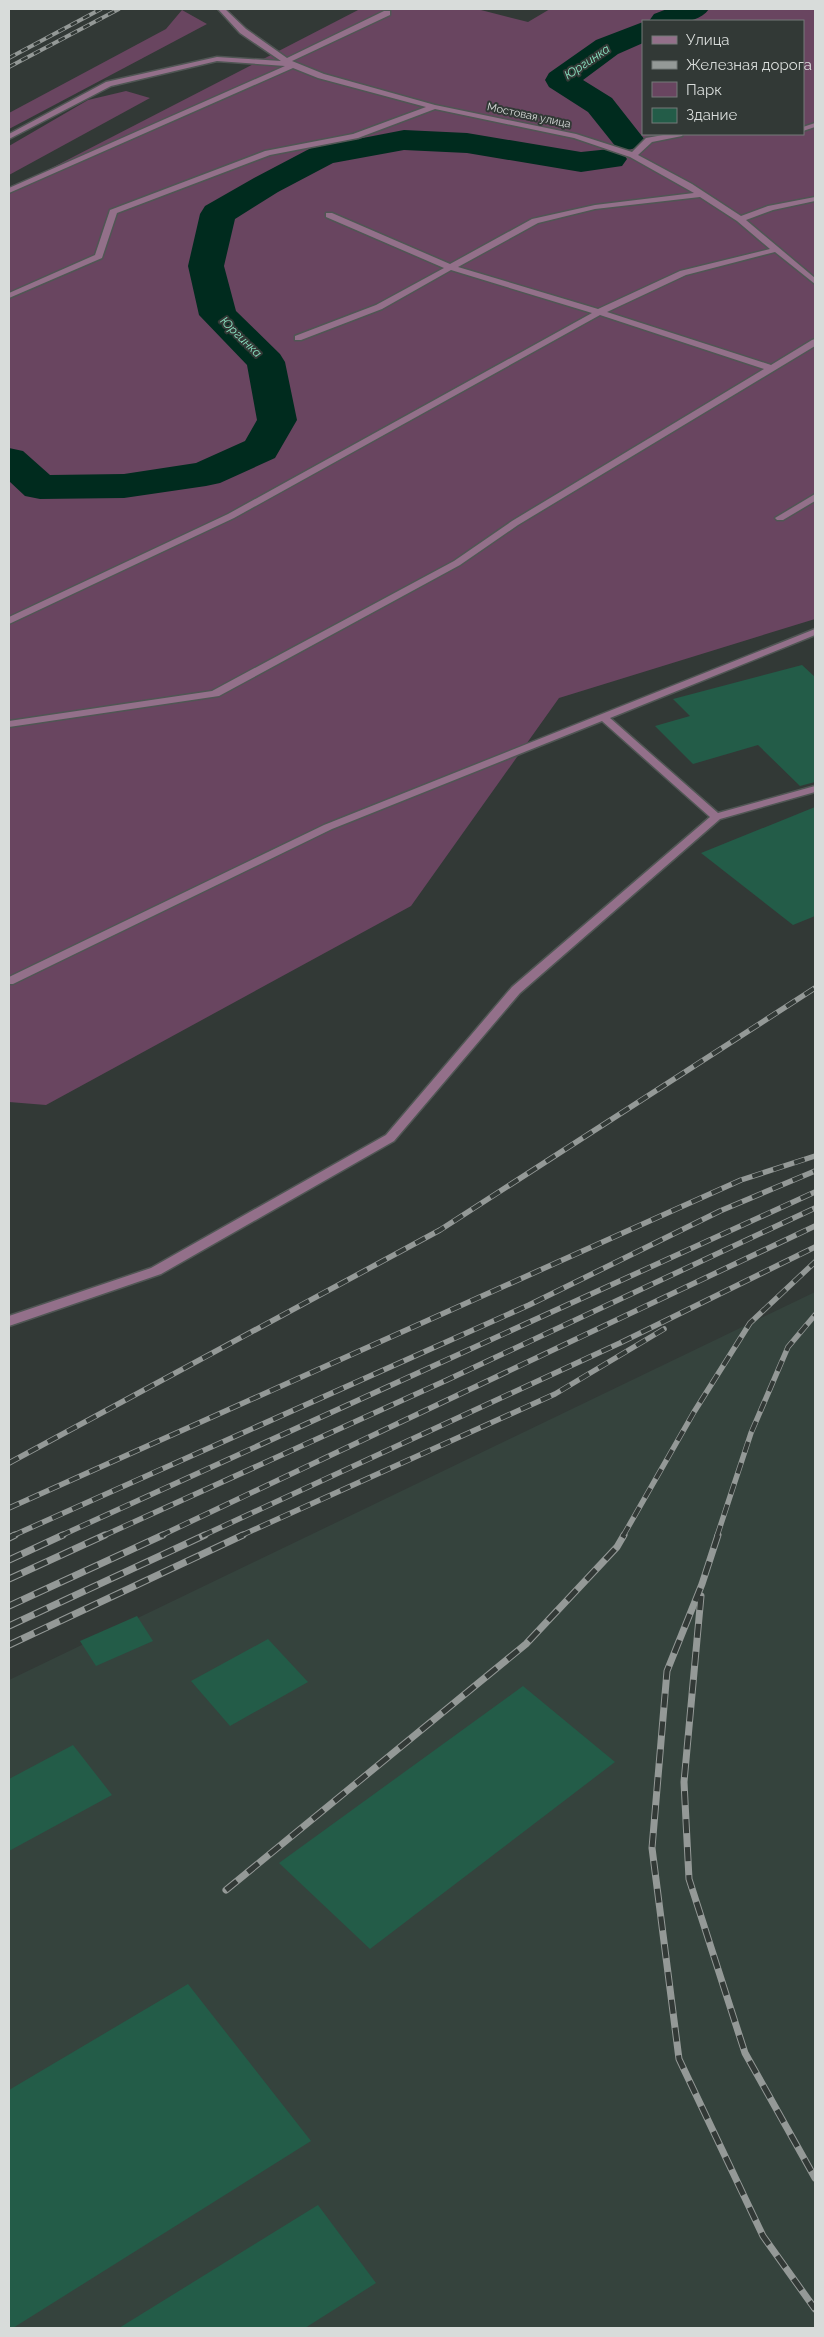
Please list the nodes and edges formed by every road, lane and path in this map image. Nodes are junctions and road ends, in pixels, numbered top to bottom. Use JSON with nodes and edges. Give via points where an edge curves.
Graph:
{"nodes":[{"id":1,"x":221,"y":9,"type":"edge"},
{"id":2,"x":387,"y":13,"type":"dead end"},
{"id":3,"x":290,"y":63,"type":"junction"},
{"id":4,"x":434,"y":107,"type":"junction"},
{"id":5,"x":674,"y":135,"type":"edge"},
{"id":6,"x":9,"y":137,"type":"edge"},
{"id":7,"x":633,"y":155,"type":"junction"},
{"id":8,"x":9,"y":191,"type":"edge"},
{"id":9,"x":702,"y":194,"type":"junction"},
{"id":10,"x":815,"y":199,"type":"edge"},
{"id":11,"x":329,"y":215,"type":"dead end"},
{"id":12,"x":740,"y":218,"type":"junction"},
{"id":13,"x":778,"y":249,"type":"junction"},
{"id":14,"x":452,"y":268,"type":"junction"},
{"id":15,"x":815,"y":282,"type":"edge"},
{"id":16,"x":9,"y":296,"type":"edge"},
{"id":17,"x":599,"y":312,"type":"junction"},
{"id":18,"x":298,"y":338,"type":"dead end"},
{"id":19,"x":815,"y":342,"type":"edge"},
{"id":20,"x":771,"y":368,"type":"junction"},
{"id":21,"x":815,"y":497,"type":"edge"},
{"id":22,"x":780,"y":518,"type":"dead end"},
{"id":23,"x":9,"y":621,"type":"edge"},
{"id":24,"x":815,"y":632,"type":"edge"},
{"id":25,"x":603,"y":717,"type":"junction"},
{"id":26,"x":9,"y":724,"type":"edge"},
{"id":27,"x":815,"y":789,"type":"edge"},
{"id":28,"x":716,"y":817,"type":"junction"},
{"id":29,"x":9,"y":980,"type":"edge"},
{"id":30,"x":10,"y":1322,"type":"edge"}],
"edges":[{"from":1,"to":3,"type":"street","name":"Мостовая улица","via":[[243,31]]},
{"from":2,"to":3,"type":"street"},
{"from":3,"to":4,"type":"street","name":"Мостовая улица","via":[[322,76]]},
{"from":3,"to":6,"type":"street","via":[[216,59],[109,84]]},
{"from":3,"to":8,"type":"street"},
{"from":4,"to":7,"type":"street","name":"Мостовая улица","via":[[576,136]]},
{"from":4,"to":16,"type":"street","via":[[355,136],[268,153],[113,212],[99,256]]},
{"from":5,"to":7,"type":"street","via":[[649,140]]},
{"from":7,"to":9,"type":"street","name":"Мостовая улица"},
{"from":9,"to":12,"type":"street","name":"Мостовая улица"},
{"from":9,"to":14,"type":"street","via":[[595,207],[536,221]]},
{"from":10,"to":12,"type":"street"},
{"from":11,"to":14,"type":"street"},
{"from":12,"to":13,"type":"street","name":"Мостовая улица"},
{"from":13,"to":15,"type":"street","name":"Мостовая улица"},
{"from":13,"to":17,"type":"street","via":[[683,273]]},
{"from":14,"to":17,"type":"street"},
{"from":14,"to":18,"type":"street","via":[[379,306]]},
{"from":17,"to":20,"type":"street"},
{"from":17,"to":23,"type":"street","via":[[231,516]]},
{"from":19,"to":20,"type":"street"},
{"from":20,"to":26,"type":"street","via":[[515,524],[458,564],[215,694]]},
{"from":21,"to":22,"type":"street"},
{"from":24,"to":25,"type":"street"},
{"from":25,"to":28,"type":"street"},
{"from":25,"to":29,"type":"street","via":[[328,827]]},
{"from":27,"to":28,"type":"street"},
{"from":28,"to":30,"type":"street","via":[[516,990],[390,1138],[156,1271]]}]}
